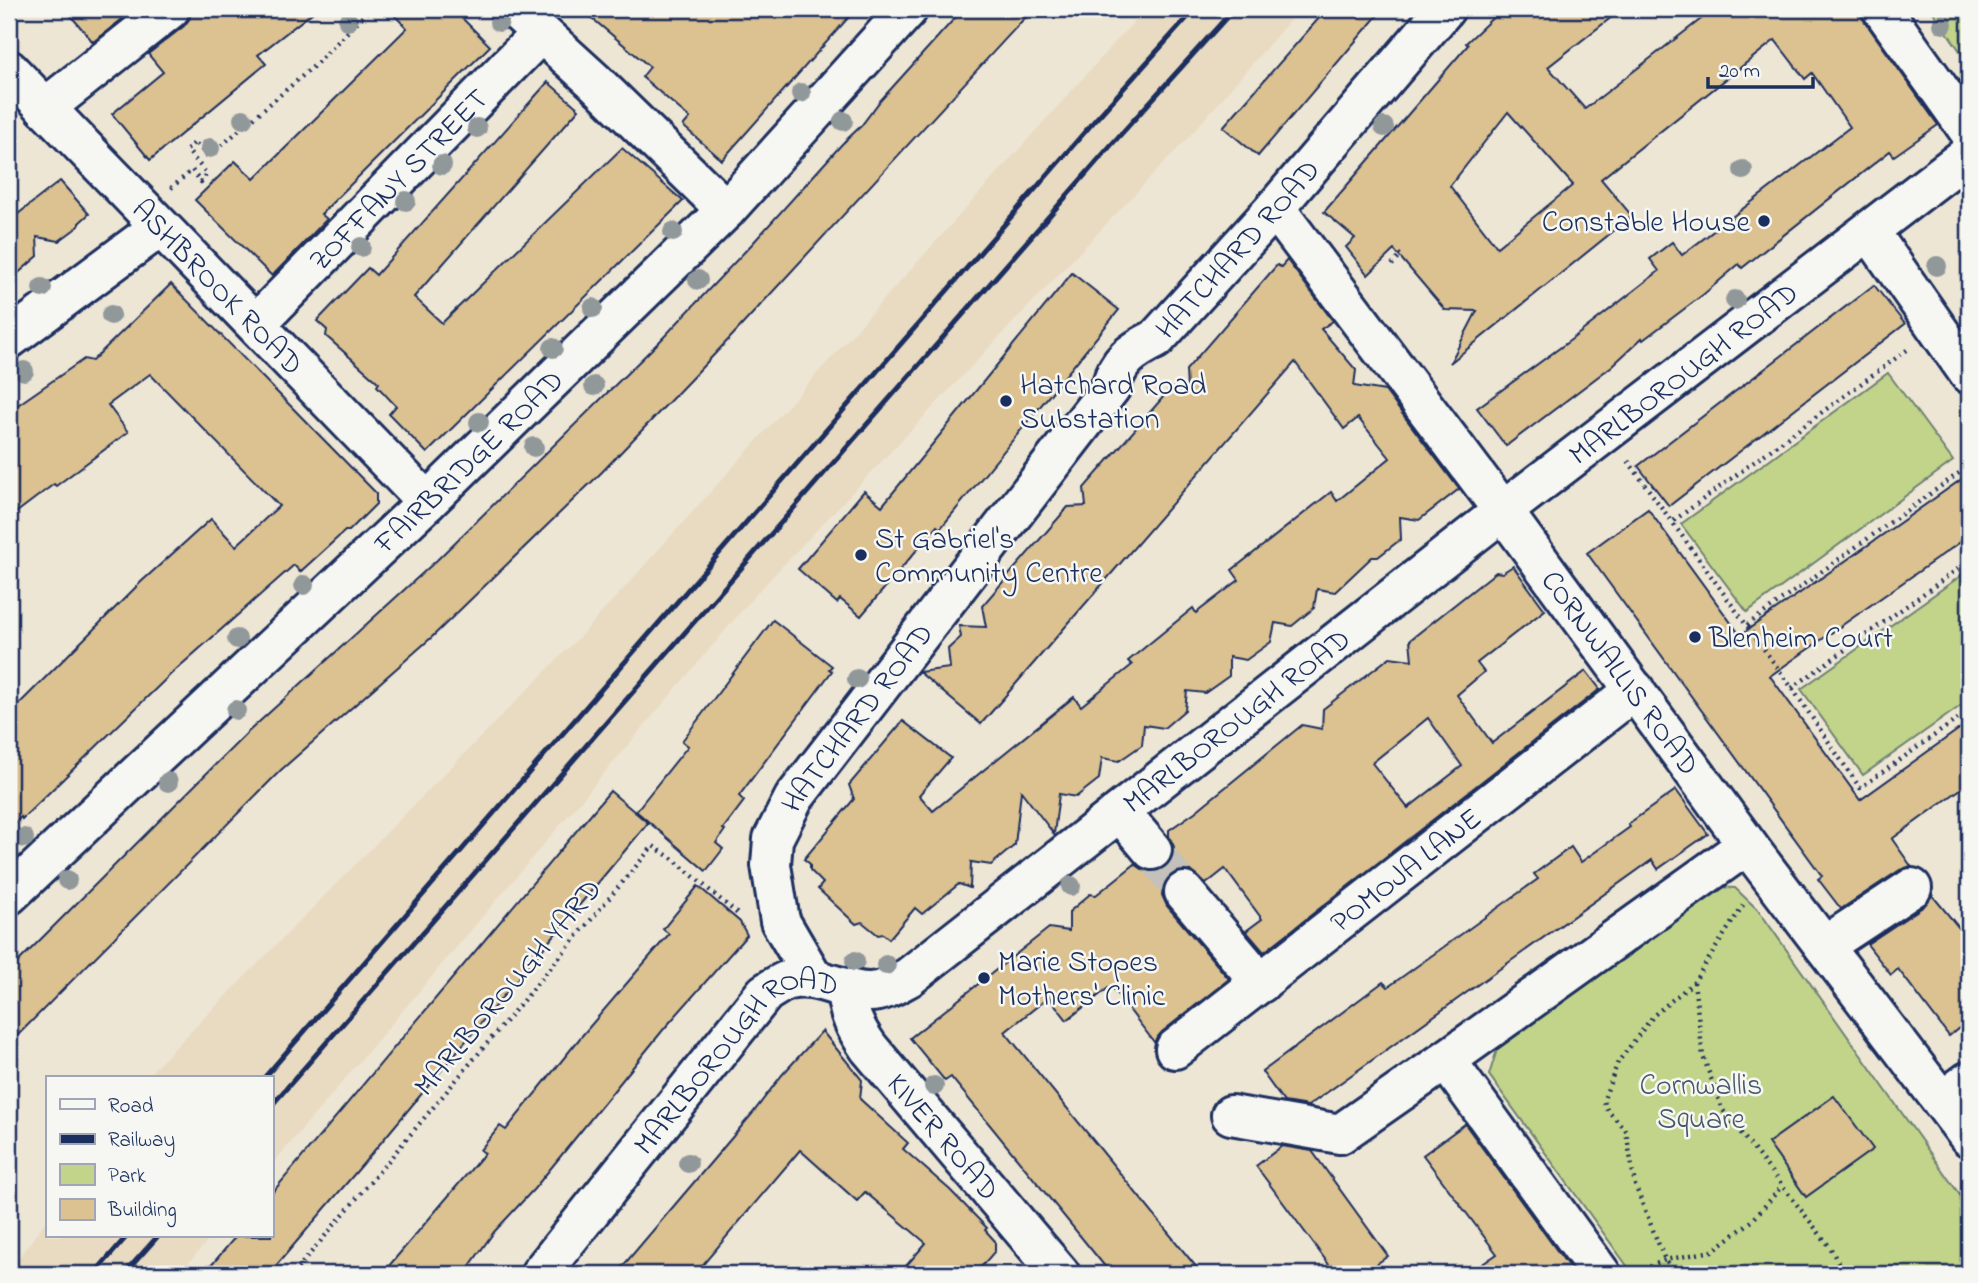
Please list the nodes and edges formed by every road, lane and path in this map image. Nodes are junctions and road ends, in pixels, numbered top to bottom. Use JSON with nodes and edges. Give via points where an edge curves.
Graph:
{"nodes":[{"id":1,"x":170,"y":9,"type":"edge"},
{"id":2,"x":370,"y":9,"type":"edge"},
{"id":3,"x":908,"y":9,"type":"edge"},
{"id":4,"x":1445,"y":9,"type":"edge"},
{"id":5,"x":1882,"y":9,"type":"edge"},
{"id":6,"x":528,"y":21,"type":"edge"},
{"id":7,"x":9,"y":70,"type":"edge"},
{"id":8,"x":45,"y":107,"type":"junction"},
{"id":9,"x":1969,"y":131,"type":"edge"},
{"id":10,"x":1969,"y":154,"type":"edge"},
{"id":11,"x":1275,"y":208,"type":"junction"},
{"id":12,"x":726,"y":210,"type":"junction"},
{"id":13,"x":152,"y":219,"type":"junction"},
{"id":14,"x":1870,"y":232,"type":"junction"},
{"id":15,"x":1395,"y":250,"type":"dead end"},
{"id":16,"x":1392,"y":265,"type":"dead end"},
{"id":17,"x":256,"y":324,"type":"junction"},
{"id":18,"x":1936,"y":328,"type":"junction"},
{"id":19,"x":9,"y":339,"type":"edge"},
{"id":20,"x":1969,"y":374,"type":"edge"},
{"id":21,"x":1607,"y":432,"type":"junction"},
{"id":22,"x":1969,"y":466,"type":"edge"},
{"id":23,"x":427,"y":502,"type":"junction"},
{"id":24,"x":1503,"y":511,"type":"junction"},
{"id":25,"x":1672,"y":522,"type":"junction"},
{"id":26,"x":1969,"y":561,"type":"edge"},
{"id":27,"x":1747,"y":625,"type":"junction"},
{"id":28,"x":1792,"y":688,"type":"junction"},
{"id":29,"x":1635,"y":690,"type":"junction"},
{"id":30,"x":1969,"y":710,"type":"edge"},
{"id":31,"x":1120,"y":812,"type":"junction"},
{"id":32,"x":1751,"y":849,"type":"junction"},
{"id":33,"x":1152,"y":850,"type":"tunnel mouth"},
{"id":34,"x":1912,"y":888,"type":"dead end"},
{"id":35,"x":1184,"y":892,"type":"tunnel mouth"},
{"id":36,"x":9,"y":895,"type":"edge"},
{"id":37,"x":780,"y":922,"type":"junction"},
{"id":38,"x":1825,"y":946,"type":"junction"},
{"id":39,"x":1694,"y":982,"type":"junction"},
{"id":40,"x":1261,"y":983,"type":"junction"},
{"id":41,"x":830,"y":984,"type":"junction"},
{"id":42,"x":1175,"y":1049,"type":"dead end"},
{"id":43,"x":1446,"y":1060,"type":"junction"},
{"id":44,"x":1956,"y":1091,"type":"edge"},
{"id":45,"x":1231,"y":1115,"type":"dead end"},
{"id":46,"x":1969,"y":1137,"type":"edge"},
{"id":47,"x":1782,"y":1186,"type":"junction"},
{"id":48,"x":1665,"y":1260,"type":"junction"},
{"id":49,"x":1055,"y":1272,"type":"edge"},
{"id":50,"x":293,"y":1274,"type":"edge"},
{"id":51,"x":540,"y":1274,"type":"edge"},
{"id":52,"x":1601,"y":1274,"type":"edge"},
{"id":53,"x":1633,"y":1274,"type":"edge"},
{"id":54,"x":1677,"y":1274,"type":"edge"},
{"id":55,"x":1844,"y":1274,"type":"edge"}],
"edges":[{"from":1,"to":8,"type":"street"},
{"from":2,"to":13,"type":"path","via":[[314,66],[208,158],[195,142],[187,150],[207,174],[201,182],[192,170]]},
{"from":3,"to":12,"type":"street","name":"FAIRBRIDGE ROAD"},
{"from":4,"to":11,"type":"street","name":"HATCHARD ROAD"},
{"from":5,"to":9,"type":"street"},
{"from":6,"to":12,"type":"street"},
{"from":6,"to":17,"type":"street","name":"ZOFFANY STREET"},
{"from":7,"to":8,"type":"street","name":"ASHBROOK ROAD"},
{"from":8,"to":13,"type":"street","name":"ASHBROOK ROAD"},
{"from":10,"to":14,"type":"street","name":"MARLBOROUGH ROAD"},
{"from":11,"to":24,"type":"street","name":"CORNWALLIS ROAD"},
{"from":11,"to":37,"type":"street","name":"HATCHARD ROAD","via":[[1156,339],[1136,349],[1116,369],[1111,387],[794,798],[773,839],[771,865]]},
{"from":12,"to":23,"type":"street","name":"FAIRBRIDGE ROAD"},
{"from":13,"to":17,"type":"street","name":"ASHBROOK ROAD"},
{"from":13,"to":19,"type":"street"},
{"from":14,"to":18,"type":"street"},
{"from":14,"to":21,"type":"street","name":"MARLBOROUGH ROAD"},
{"from":15,"to":16,"type":"path","via":[[1401,256]]},
{"from":17,"to":23,"type":"street","name":"ASHBROOK ROAD"},
{"from":18,"to":20,"type":"street"},
{"from":18,"to":25,"type":"path"},
{"from":21,"to":24,"type":"street","name":"MARLBOROUGH ROAD"},
{"from":21,"to":25,"type":"path"},
{"from":22,"to":27,"type":"path"},
{"from":23,"to":36,"type":"street","name":"FAIRBRIDGE ROAD"},
{"from":24,"to":29,"type":"street","name":"CORNWALLIS ROAD"},
{"from":24,"to":31,"type":"street","name":"MARLBOROUGH ROAD"},
{"from":25,"to":27,"type":"path"},
{"from":26,"to":28,"type":"path"},
{"from":27,"to":28,"type":"path"},
{"from":28,"to":30,"type":"path","via":[[1860,788]]},
{"from":29,"to":32,"type":"street","name":"CORNWALLIS ROAD"},
{"from":29,"to":40,"type":"street","name":"POMOJA LANE"},
{"from":31,"to":33,"type":"street"},
{"from":31,"to":41,"type":"street","name":"MARLBOROUGH ROAD","via":[[909,977],[888,989],[870,992]]},
{"from":32,"to":38,"type":"street","name":"CORNWALLIS ROAD"},
{"from":32,"to":39,"type":"path","via":[[1746,901]]},
{"from":32,"to":43,"type":"street"},
{"from":34,"to":38,"type":"street"},
{"from":35,"to":40,"type":"street"},
{"from":37,"to":41,"type":"street","name":"HATCHARD ROAD"},
{"from":37,"to":50,"type":"path","name":"MARLBOROUGH YARD","via":[[749,923],[653,846]]},
{"from":38,"to":44,"type":"street","name":"CORNWALLIS ROAD"},
{"from":39,"to":47,"type":"path","via":[[1703,1056],[1722,1109]]},
{"from":39,"to":48,"type":"path","via":[[1654,1015],[1618,1062],[1604,1099],[1605,1107],[1626,1131],[1635,1185]]},
{"from":40,"to":42,"type":"street","name":"POMOJA LANE"},
{"from":41,"to":49,"type":"street","name":"KIVER ROAD","via":[[869,1048]]},
{"from":41,"to":51,"type":"street","name":"MARLBOROUGH ROAD","via":[[788,980],[765,993]]},
{"from":43,"to":45,"type":"street","via":[[1340,1134]]},
{"from":43,"to":52,"type":"street"},
{"from":44,"to":46,"type":"street","name":"CORNWALLIS ROAD"},
{"from":47,"to":48,"type":"path","via":[[1752,1221],[1712,1251]]},
{"from":47,"to":55,"type":"path","via":[[1830,1247]]},
{"from":48,"to":53,"type":"path"},
{"from":48,"to":54,"type":"path"}]}
